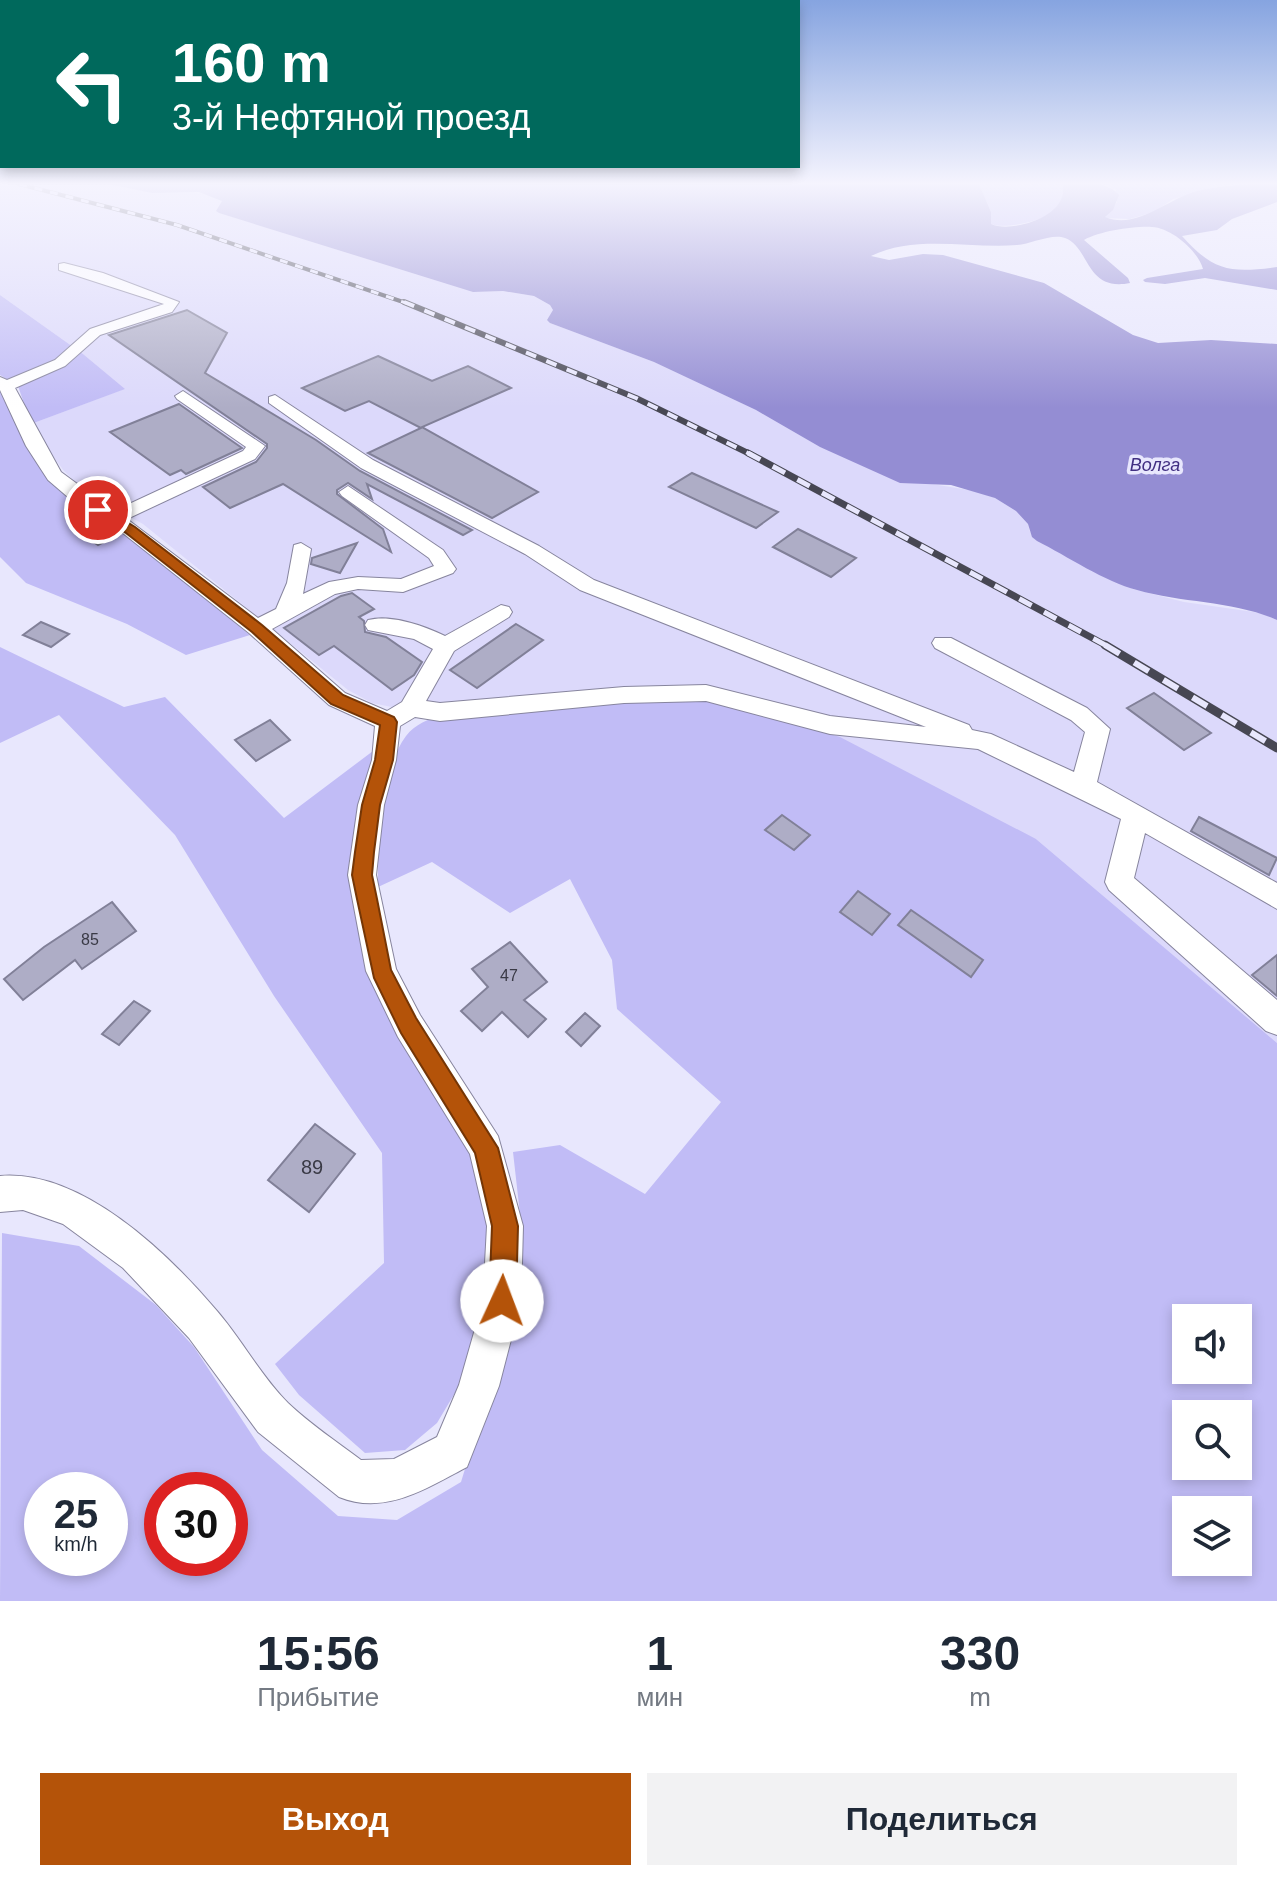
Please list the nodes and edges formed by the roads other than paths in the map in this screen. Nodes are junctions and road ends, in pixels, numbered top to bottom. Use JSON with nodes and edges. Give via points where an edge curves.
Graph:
{"nodes":[{"id":1,"x":64,"y":267,"type":"dead end"},
{"id":2,"x":3,"y":384,"type":"edge"},
{"id":3,"x":183,"y":396,"type":"dead end"},
{"id":4,"x":275,"y":400,"type":"dead end"},
{"id":5,"x":348,"y":492,"type":"dead end"},
{"id":6,"x":113,"y":519,"type":"junction"},
{"id":7,"x":301,"y":549,"type":"dead end"},
{"id":8,"x":501,"y":612,"type":"dead end"},
{"id":9,"x":285,"y":613,"type":"junction"},
{"id":10,"x":376,"y":625,"type":"dead end"},
{"id":11,"x":257,"y":628,"type":"junction"},
{"id":12,"x":943,"y":643,"type":"dead end"},
{"id":13,"x":446,"y":646,"type":"junction"},
{"id":14,"x":400,"y":715,"type":"junction"},
{"id":15,"x":982,"y":740,"type":"junction"},
{"id":16,"x":1083,"y":787,"type":"junction"},
{"id":17,"x":1136,"y":814,"type":"junction"},
{"id":18,"x":1277,"y":897,"type":"edge"},
{"id":19,"x":1277,"y":1020,"type":"edge"},
{"id":20,"x":0,"y":1194,"type":"edge"}],
"edges":[{"from":1,"to":2,"type":"street","via":[[172,302],[167,309],[95,332],[60,363]]},
{"from":2,"to":6,"type":"street","via":[[54,476]]},
{"from":3,"to":6,"type":"street","via":[[256,446],[249,455]]},
{"from":4,"to":15,"type":"street","via":[[367,464],[532,550],[587,585]]},
{"from":5,"to":9,"type":"street","via":[[436,554],[446,569],[403,586],[358,583],[329,589]]},
{"from":6,"to":11,"type":"street"},
{"from":7,"to":9,"type":"street","via":[[297,583]]},
{"from":8,"to":13,"type":"street"},
{"from":9,"to":11,"type":"street"},
{"from":10,"to":13,"type":"street","via":[[420,633]]},
{"from":11,"to":14,"type":"street","via":[[337,699]]},
{"from":12,"to":16,"type":"street","via":[[1098,729]]},
{"from":13,"to":14,"type":"street"},
{"from":14,"to":15,"type":"street","via":[[706,693],[830,725]]},
{"from":14,"to":20,"type":"street","via":[[371,805],[362,875],[381,971],[486,1148],[505,1226],[502,1301],[479,1386],[452,1452],[397,1480],[354,1482],[273,1417],[203,1324],[136,1255],[74,1210],[23,1192]]},
{"from":15,"to":16,"type":"street"},
{"from":16,"to":17,"type":"street"},
{"from":17,"to":18,"type":"street"},
{"from":17,"to":19,"type":"street","via":[[1119,882]]}]}
